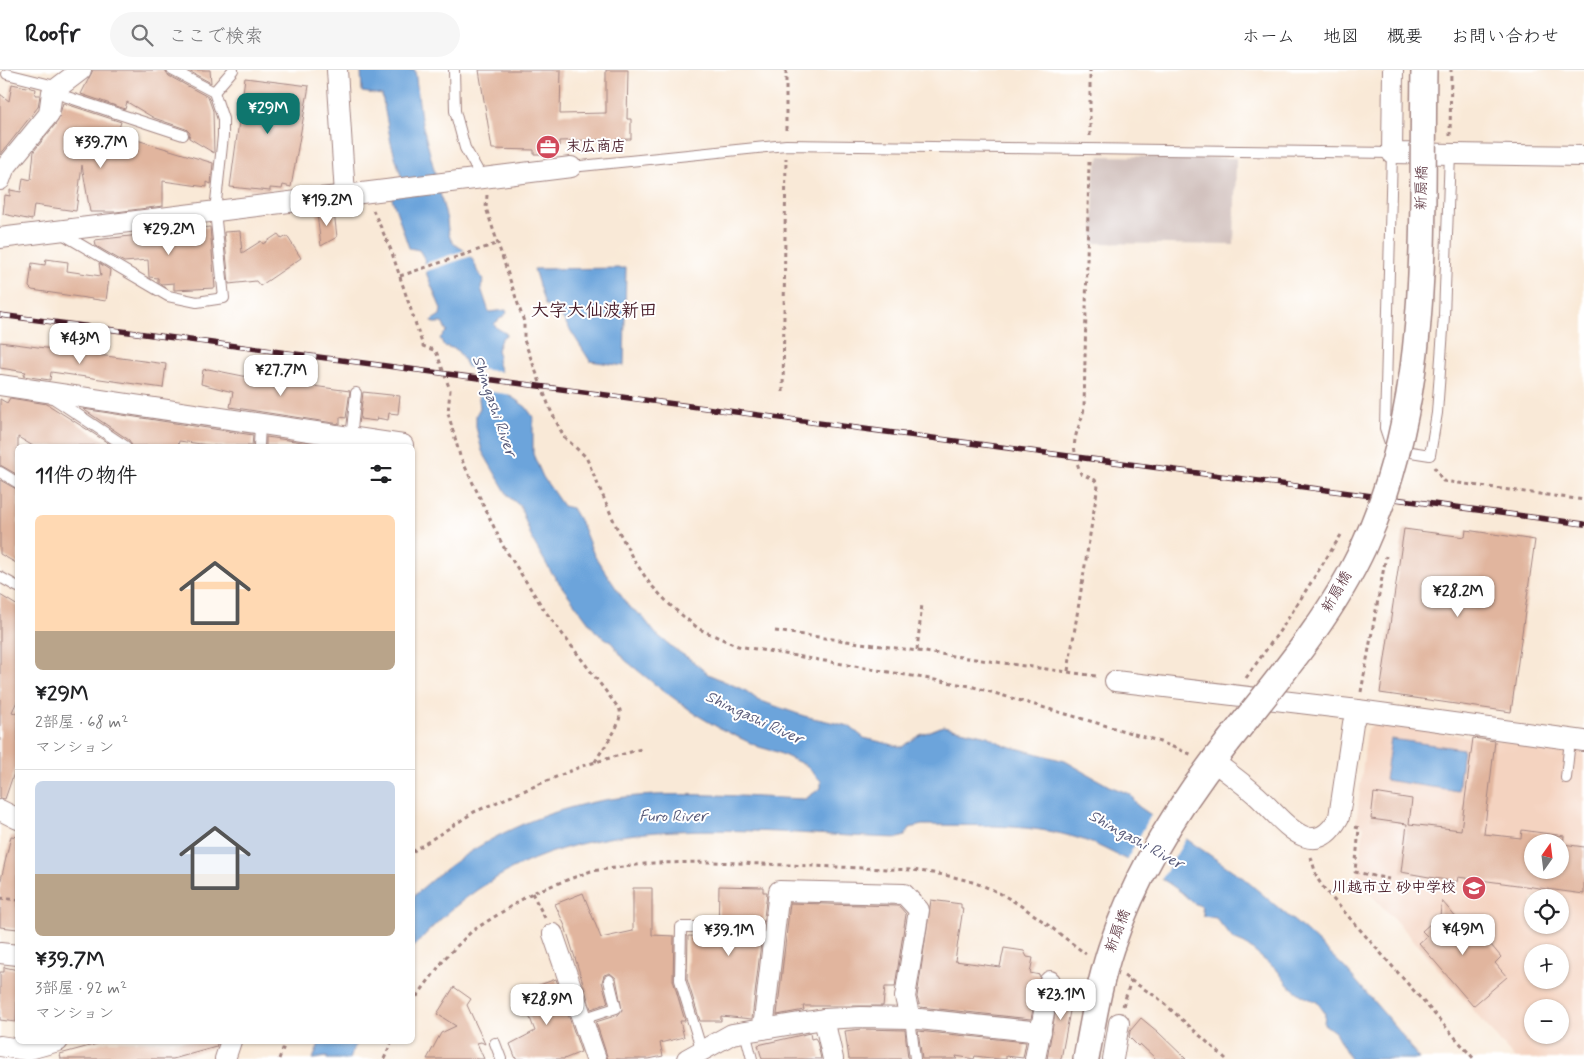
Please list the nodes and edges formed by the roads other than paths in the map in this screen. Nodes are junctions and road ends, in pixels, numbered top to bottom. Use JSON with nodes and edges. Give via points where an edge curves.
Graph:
{"nodes":[{"id":1,"x":81,"y":70,"type":"edge"},
{"id":2,"x":172,"y":70,"type":"edge"},
{"id":3,"x":233,"y":70,"type":"edge"},
{"id":4,"x":337,"y":70,"type":"edge"},
{"id":5,"x":454,"y":70,"type":"edge"},
{"id":6,"x":1393,"y":70,"type":"edge"},
{"id":7,"x":1424,"y":70,"type":"edge"},
{"id":8,"x":8,"y":74,"type":"dead end"},
{"id":9,"x":55,"y":90,"type":"junction"},
{"id":10,"x":214,"y":92,"type":"junction"},
{"id":11,"x":183,"y":135,"type":"dead end"},
{"id":12,"x":1392,"y":153,"type":"junction"},
{"id":13,"x":1450,"y":154,"type":"junction"},
{"id":14,"x":1584,"y":156,"type":"edge"},
{"id":15,"x":572,"y":168,"type":"joint"},
{"id":16,"x":1,"y":172,"type":"edge"},
{"id":17,"x":474,"y":179,"type":"junction"},
{"id":18,"x":345,"y":195,"type":"junction"},
{"id":19,"x":215,"y":211,"type":"junction"},
{"id":20,"x":56,"y":230,"type":"junction"},
{"id":21,"x":0,"y":238,"type":"edge"},
{"id":22,"x":0,"y":385,"type":"edge"},
{"id":23,"x":44,"y":391,"type":"junction"},
{"id":24,"x":356,"y":393,"type":"dead end"},
{"id":25,"x":260,"y":424,"type":"junction"},
{"id":26,"x":344,"y":440,"type":"edge"},
{"id":27,"x":122,"y":444,"type":"edge"},
{"id":28,"x":259,"y":444,"type":"edge"},
{"id":29,"x":383,"y":444,"type":"edge"},
{"id":30,"x":0,"y":472,"type":"edge"},
{"id":31,"x":15,"y":481,"type":"edge"},
{"id":32,"x":0,"y":577,"type":"edge"},
{"id":33,"x":15,"y":585,"type":"edge"},
{"id":34,"x":1115,"y":681,"type":"road end"},
{"id":35,"x":1358,"y":710,"type":"junction"},
{"id":36,"x":1577,"y":740,"type":"edge"},
{"id":37,"x":1205,"y":759,"type":"junction"},
{"id":38,"x":1566,"y":778,"type":"dead end"},
{"id":39,"x":0,"y":810,"type":"edge"},
{"id":40,"x":15,"y":818,"type":"edge"},
{"id":41,"x":713,"y":927,"type":"dead end"},
{"id":42,"x":553,"y":934,"type":"road end"},
{"id":43,"x":0,"y":952,"type":"edge"},
{"id":44,"x":15,"y":954,"type":"edge"},
{"id":45,"x":608,"y":980,"type":"dead end"},
{"id":46,"x":1050,"y":981,"type":"dead end"},
{"id":47,"x":910,"y":1018,"type":"junction"},
{"id":48,"x":1120,"y":1018,"type":"road end"},
{"id":49,"x":824,"y":1019,"type":"junction"},
{"id":50,"x":582,"y":1020,"type":"junction"},
{"id":51,"x":754,"y":1030,"type":"junction"},
{"id":52,"x":1041,"y":1032,"type":"junction"},
{"id":53,"x":495,"y":1043,"type":"dead end"},
{"id":54,"x":52,"y":1044,"type":"edge"},
{"id":55,"x":230,"y":1044,"type":"edge"},
{"id":56,"x":0,"y":1046,"type":"edge"},
{"id":57,"x":28,"y":1055,"type":"edge"},
{"id":58,"x":694,"y":1055,"type":"edge"},
{"id":59,"x":1115,"y":1058,"type":"edge"},
{"id":60,"x":225,"y":1059,"type":"edge"},
{"id":61,"x":501,"y":1059,"type":"edge"},
{"id":62,"x":596,"y":1059,"type":"edge"},
{"id":63,"x":752,"y":1059,"type":"edge"},
{"id":64,"x":833,"y":1059,"type":"edge"},
{"id":65,"x":914,"y":1059,"type":"edge"},
{"id":66,"x":1035,"y":1059,"type":"edge"},
{"id":67,"x":1086,"y":1059,"type":"edge"}],
"edges":[{"from":1,"to":9,"type":"street"},
{"from":2,"to":10,"type":"lane"},
{"from":3,"to":10,"type":"lane"},
{"from":4,"to":18,"type":"street"},
{"from":5,"to":17,"type":"lane","via":[[456,111]]},
{"from":6,"to":12,"type":"street"},
{"from":7,"to":37,"type":"street","name":"新扇橋","bridge":true,"via":[[1418,341],[1402,442],[1363,548],[1332,602],[1281,676],[1228,742]]},
{"from":8,"to":9,"type":"lane"},
{"from":9,"to":11,"type":"lane"},
{"from":9,"to":16,"type":"street","via":[[49,114]]},
{"from":10,"to":19,"type":"lane","via":[[223,119],[224,136]]},
{"from":12,"to":13,"type":"street"},
{"from":12,"to":13,"type":"lane","via":[[1385,428],[1392,449],[1430,455],[1438,413],[1444,326]]},
{"from":12,"to":15,"type":"lane","via":[[786,145]]},
{"from":13,"to":14,"type":"street"},
{"from":15,"to":17,"type":"street"},
{"from":17,"to":18,"type":"street","via":[[373,198]]},
{"from":18,"to":19,"type":"street"},
{"from":19,"to":20,"type":"street"},
{"from":19,"to":20,"type":"lane","via":[[224,298],[197,302],[168,296]]},
{"from":20,"to":21,"type":"street"},
{"from":22,"to":23,"type":"street"},
{"from":23,"to":25,"type":"street"},
{"from":23,"to":27,"type":"lane"},
{"from":24,"to":26,"type":"lane"},
{"from":25,"to":26,"type":"street"},
{"from":25,"to":28,"type":"lane"},
{"from":26,"to":29,"type":"street"},
{"from":30,"to":31,"type":"lane"},
{"from":32,"to":33,"type":"lane"},
{"from":34,"to":35,"type":"street"},
{"from":35,"to":36,"type":"street"},
{"from":35,"to":37,"type":"street","via":[[1353,723],[1340,817],[1333,829],[1312,839],[1299,835],[1255,794]]},
{"from":36,"to":38,"type":"lane"},
{"from":37,"to":67,"type":"street","name":"新扇橋","via":[[1194,787],[1148,863],[1108,957]]},
{"from":39,"to":40,"type":"street"},
{"from":41,"to":58,"type":"lane","via":[[681,927],[680,980]]},
{"from":42,"to":50,"type":"street"},
{"from":43,"to":44,"type":"street"},
{"from":45,"to":50,"type":"lane","via":[[616,1008]]},
{"from":46,"to":52,"type":"street"},
{"from":47,"to":49,"type":"street"},
{"from":47,"to":51,"type":"street","via":[[905,997],[919,910],[904,894],[779,891]]},
{"from":47,"to":52,"type":"street"},
{"from":47,"to":65,"type":"lane"},
{"from":48,"to":59,"type":"street"},
{"from":49,"to":51,"type":"street"},
{"from":49,"to":64,"type":"street"},
{"from":50,"to":62,"type":"street"},
{"from":51,"to":58,"type":"street","via":[[732,1034]]},
{"from":51,"to":63,"type":"lane"},
{"from":52,"to":66,"type":"street"},
{"from":53,"to":61,"type":"lane"},
{"from":54,"to":57,"type":"street"},
{"from":55,"to":60,"type":"street"},
{"from":56,"to":57,"type":"street"}]}
